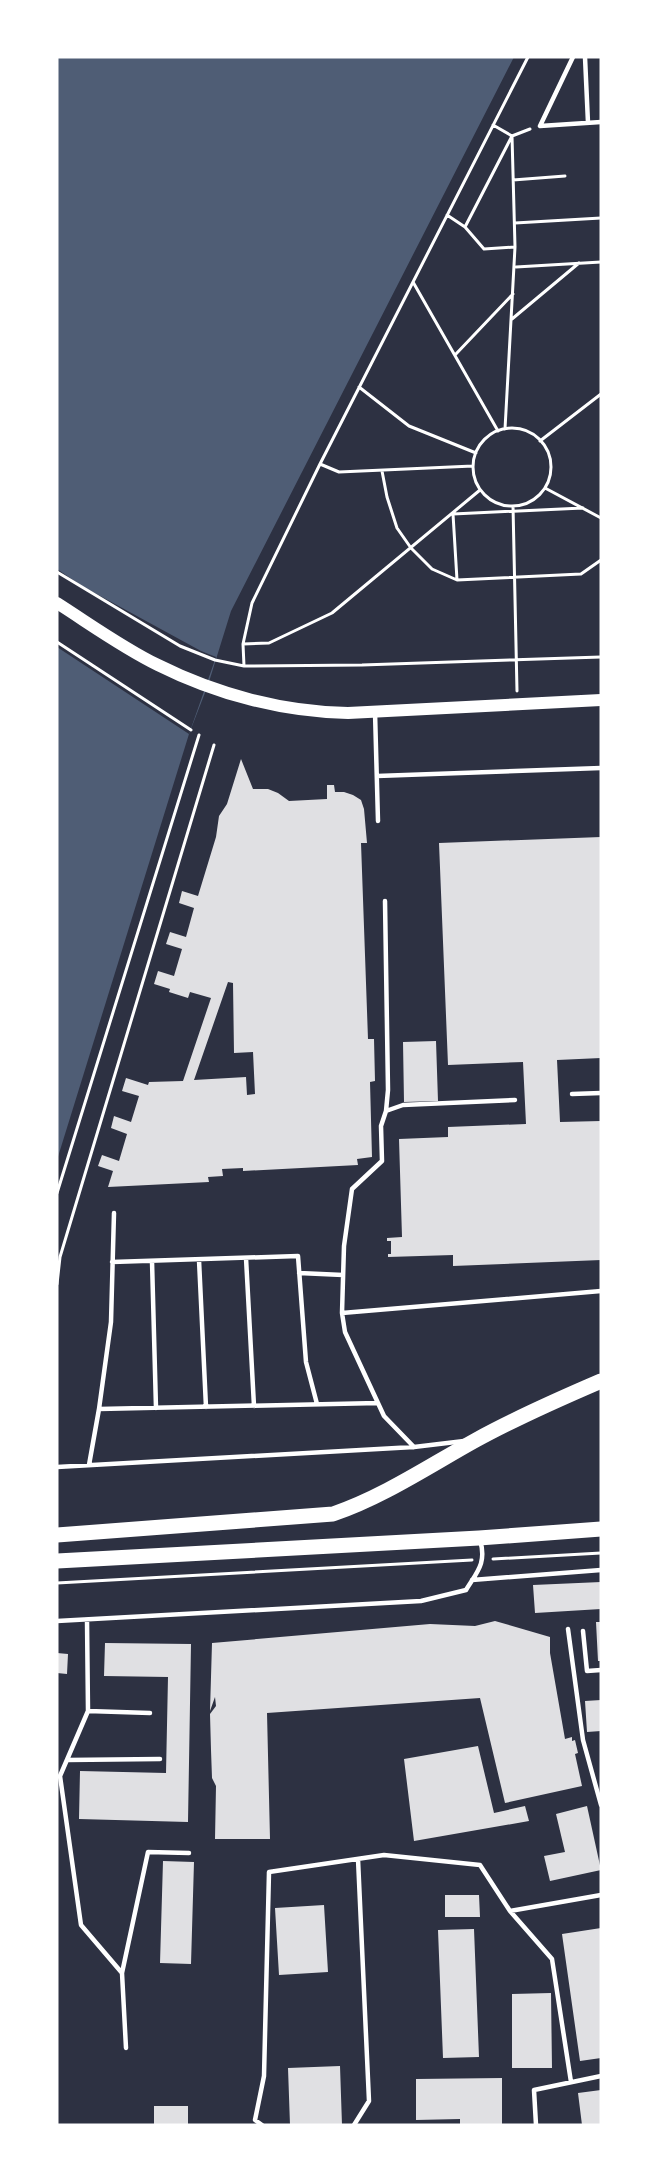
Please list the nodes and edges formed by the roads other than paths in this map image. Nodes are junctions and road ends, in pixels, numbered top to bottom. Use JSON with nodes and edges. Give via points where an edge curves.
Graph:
{"nodes":[{"id":1,"x":573,"y":57,"type":"edge"},
{"id":2,"x":585,"y":57,"type":"edge"},
{"id":3,"x":601,"y":122,"type":"edge"},
{"id":4,"x":588,"y":123,"type":"junction"},
{"id":5,"x":57,"y":603,"type":"edge"},
{"id":6,"x":601,"y":700,"type":"edge"},
{"id":7,"x":375,"y":712,"type":"junction"},
{"id":8,"x":601,"y":768,"type":"edge"},
{"id":9,"x":377,"y":776,"type":"junction"},
{"id":10,"x":378,"y":821,"type":"dead end"},
{"id":11,"x":385,"y":901,"type":"dead end"},
{"id":12,"x":601,"y":1093,"type":"edge"},
{"id":13,"x":572,"y":1094,"type":"dead end"},
{"id":14,"x":514,"y":1100,"type":"dead end"},
{"id":15,"x":386,"y":1111,"type":"junction"},
{"id":16,"x":114,"y":1213,"type":"dead end"},
{"id":17,"x":246,"y":1258,"type":"junction"},
{"id":18,"x":199,"y":1260,"type":"junction"},
{"id":19,"x":152,"y":1261,"type":"junction"},
{"id":20,"x":112,"y":1262,"type":"junction"},
{"id":21,"x":299,"y":1273,"type":"junction"},
{"id":22,"x":343,"y":1275,"type":"junction"},
{"id":23,"x":601,"y":1291,"type":"edge"},
{"id":24,"x":342,"y":1313,"type":"junction"},
{"id":25,"x":601,"y":1381,"type":"edge"},
{"id":26,"x":378,"y":1403,"type":"junction"},
{"id":27,"x":316,"y":1404,"type":"junction"},
{"id":28,"x":254,"y":1406,"type":"junction"},
{"id":29,"x":206,"y":1407,"type":"junction"},
{"id":30,"x":156,"y":1408,"type":"junction"},
{"id":31,"x":99,"y":1409,"type":"junction"},
{"id":32,"x":479,"y":1439,"type":"junction"},
{"id":33,"x":414,"y":1447,"type":"junction"},
{"id":34,"x":89,"y":1465,"type":"junction"},
{"id":35,"x":57,"y":1467,"type":"edge"},
{"id":36,"x":601,"y":1529,"type":"edge"},
{"id":37,"x":57,"y":1535,"type":"edge"},
{"id":38,"x":479,"y":1538,"type":"junction"},
{"id":39,"x":57,"y":1561,"type":"edge"},
{"id":40,"x":601,"y":1570,"type":"edge"},
{"id":41,"x":472,"y":1580,"type":"junction"},
{"id":42,"x":87,"y":1620,"type":"junction"},
{"id":43,"x":57,"y":1621,"type":"edge"},
{"id":44,"x":568,"y":1629,"type":"dead end"},
{"id":45,"x":584,"y":1631,"type":"dead end"},
{"id":46,"x":601,"y":1670,"type":"edge"},
{"id":47,"x":88,"y":1711,"type":"junction"},
{"id":48,"x":150,"y":1713,"type":"dead end"},
{"id":49,"x":160,"y":1759,"type":"dead end"},
{"id":50,"x":67,"y":1760,"type":"junction"},
{"id":51,"x":601,"y":1805,"type":"edge"},
{"id":52,"x":189,"y":1853,"type":"dead end"},
{"id":53,"x":358,"y":1859,"type":"junction"},
{"id":54,"x":601,"y":1894,"type":"edge"},
{"id":55,"x":510,"y":1911,"type":"junction"},
{"id":56,"x":122,"y":1973,"type":"junction"},
{"id":57,"x":126,"y":2048,"type":"dead end"},
{"id":58,"x":601,"y":2076,"type":"edge"},
{"id":59,"x":571,"y":2082,"type":"junction"},
{"id":60,"x":262,"y":2125,"type":"edge"},
{"id":61,"x":354,"y":2125,"type":"edge"},
{"id":62,"x":536,"y":2125,"type":"edge"}],
"edges":[{"from":1,"to":4,"type":"lane","via":[[540,126]]},
{"from":2,"to":4,"type":"lane"},
{"from":3,"to":4,"type":"lane"},
{"from":5,"to":7,"type":"main road","via":[[145,658],[208,685],[306,711]]},
{"from":6,"to":7,"type":"main road"},
{"from":7,"to":9,"type":"lane"},
{"from":8,"to":9,"type":"lane"},
{"from":9,"to":10,"type":"lane"},
{"from":11,"to":15,"type":"lane"},
{"from":12,"to":13,"type":"lane"},
{"from":14,"to":15,"type":"lane","via":[[403,1105]]},
{"from":15,"to":22,"type":"lane","via":[[381,1126],[382,1161],[352,1190]]},
{"from":16,"to":20,"type":"lane"},
{"from":17,"to":18,"type":"lane"},
{"from":17,"to":21,"type":"lane","via":[[298,1256]]},
{"from":17,"to":28,"type":"lane"},
{"from":18,"to":19,"type":"lane"},
{"from":18,"to":29,"type":"lane"},
{"from":19,"to":20,"type":"lane"},
{"from":19,"to":30,"type":"lane"},
{"from":20,"to":31,"type":"lane","via":[[111,1322]]},
{"from":21,"to":22,"type":"lane"},
{"from":21,"to":27,"type":"lane","via":[[306,1362]]},
{"from":22,"to":24,"type":"lane"},
{"from":23,"to":24,"type":"lane"},
{"from":24,"to":26,"type":"lane","via":[[345,1332]]},
{"from":25,"to":32,"type":"main road"},
{"from":26,"to":27,"type":"lane"},
{"from":26,"to":33,"type":"lane","via":[[384,1416]]},
{"from":27,"to":28,"type":"lane"},
{"from":28,"to":29,"type":"lane"},
{"from":29,"to":30,"type":"lane"},
{"from":30,"to":31,"type":"lane"},
{"from":31,"to":34,"type":"lane"},
{"from":32,"to":33,"type":"lane"},
{"from":32,"to":37,"type":"main road","via":[[360,1505],[333,1514]]},
{"from":33,"to":34,"type":"lane"},
{"from":34,"to":35,"type":"lane"},
{"from":36,"to":38,"type":"main road"},
{"from":38,"to":39,"type":"main road"},
{"from":38,"to":41,"type":"lane","via":[[483,1559]]},
{"from":40,"to":41,"type":"lane"},
{"from":41,"to":42,"type":"lane","via":[[466,1590],[421,1601]]},
{"from":42,"to":43,"type":"lane"},
{"from":42,"to":47,"type":"lane"},
{"from":44,"to":51,"type":"lane","via":[[584,1740]]},
{"from":45,"to":46,"type":"lane","via":[[587,1671]]},
{"from":47,"to":48,"type":"lane"},
{"from":47,"to":50,"type":"lane"},
{"from":49,"to":50,"type":"lane"},
{"from":50,"to":56,"type":"lane","via":[[60,1776],[81,1925]]},
{"from":52,"to":56,"type":"lane","via":[[148,1852]]},
{"from":53,"to":55,"type":"lane","via":[[384,1855],[480,1865]]},
{"from":53,"to":60,"type":"lane","via":[[269,1872],[264,2076],[255,2120]]},
{"from":53,"to":61,"type":"lane","via":[[369,2101]]},
{"from":54,"to":55,"type":"lane"},
{"from":55,"to":59,"type":"lane","via":[[552,1959]]},
{"from":56,"to":57,"type":"lane"},
{"from":58,"to":59,"type":"lane"},
{"from":59,"to":62,"type":"lane","via":[[534,2090]]}]}
